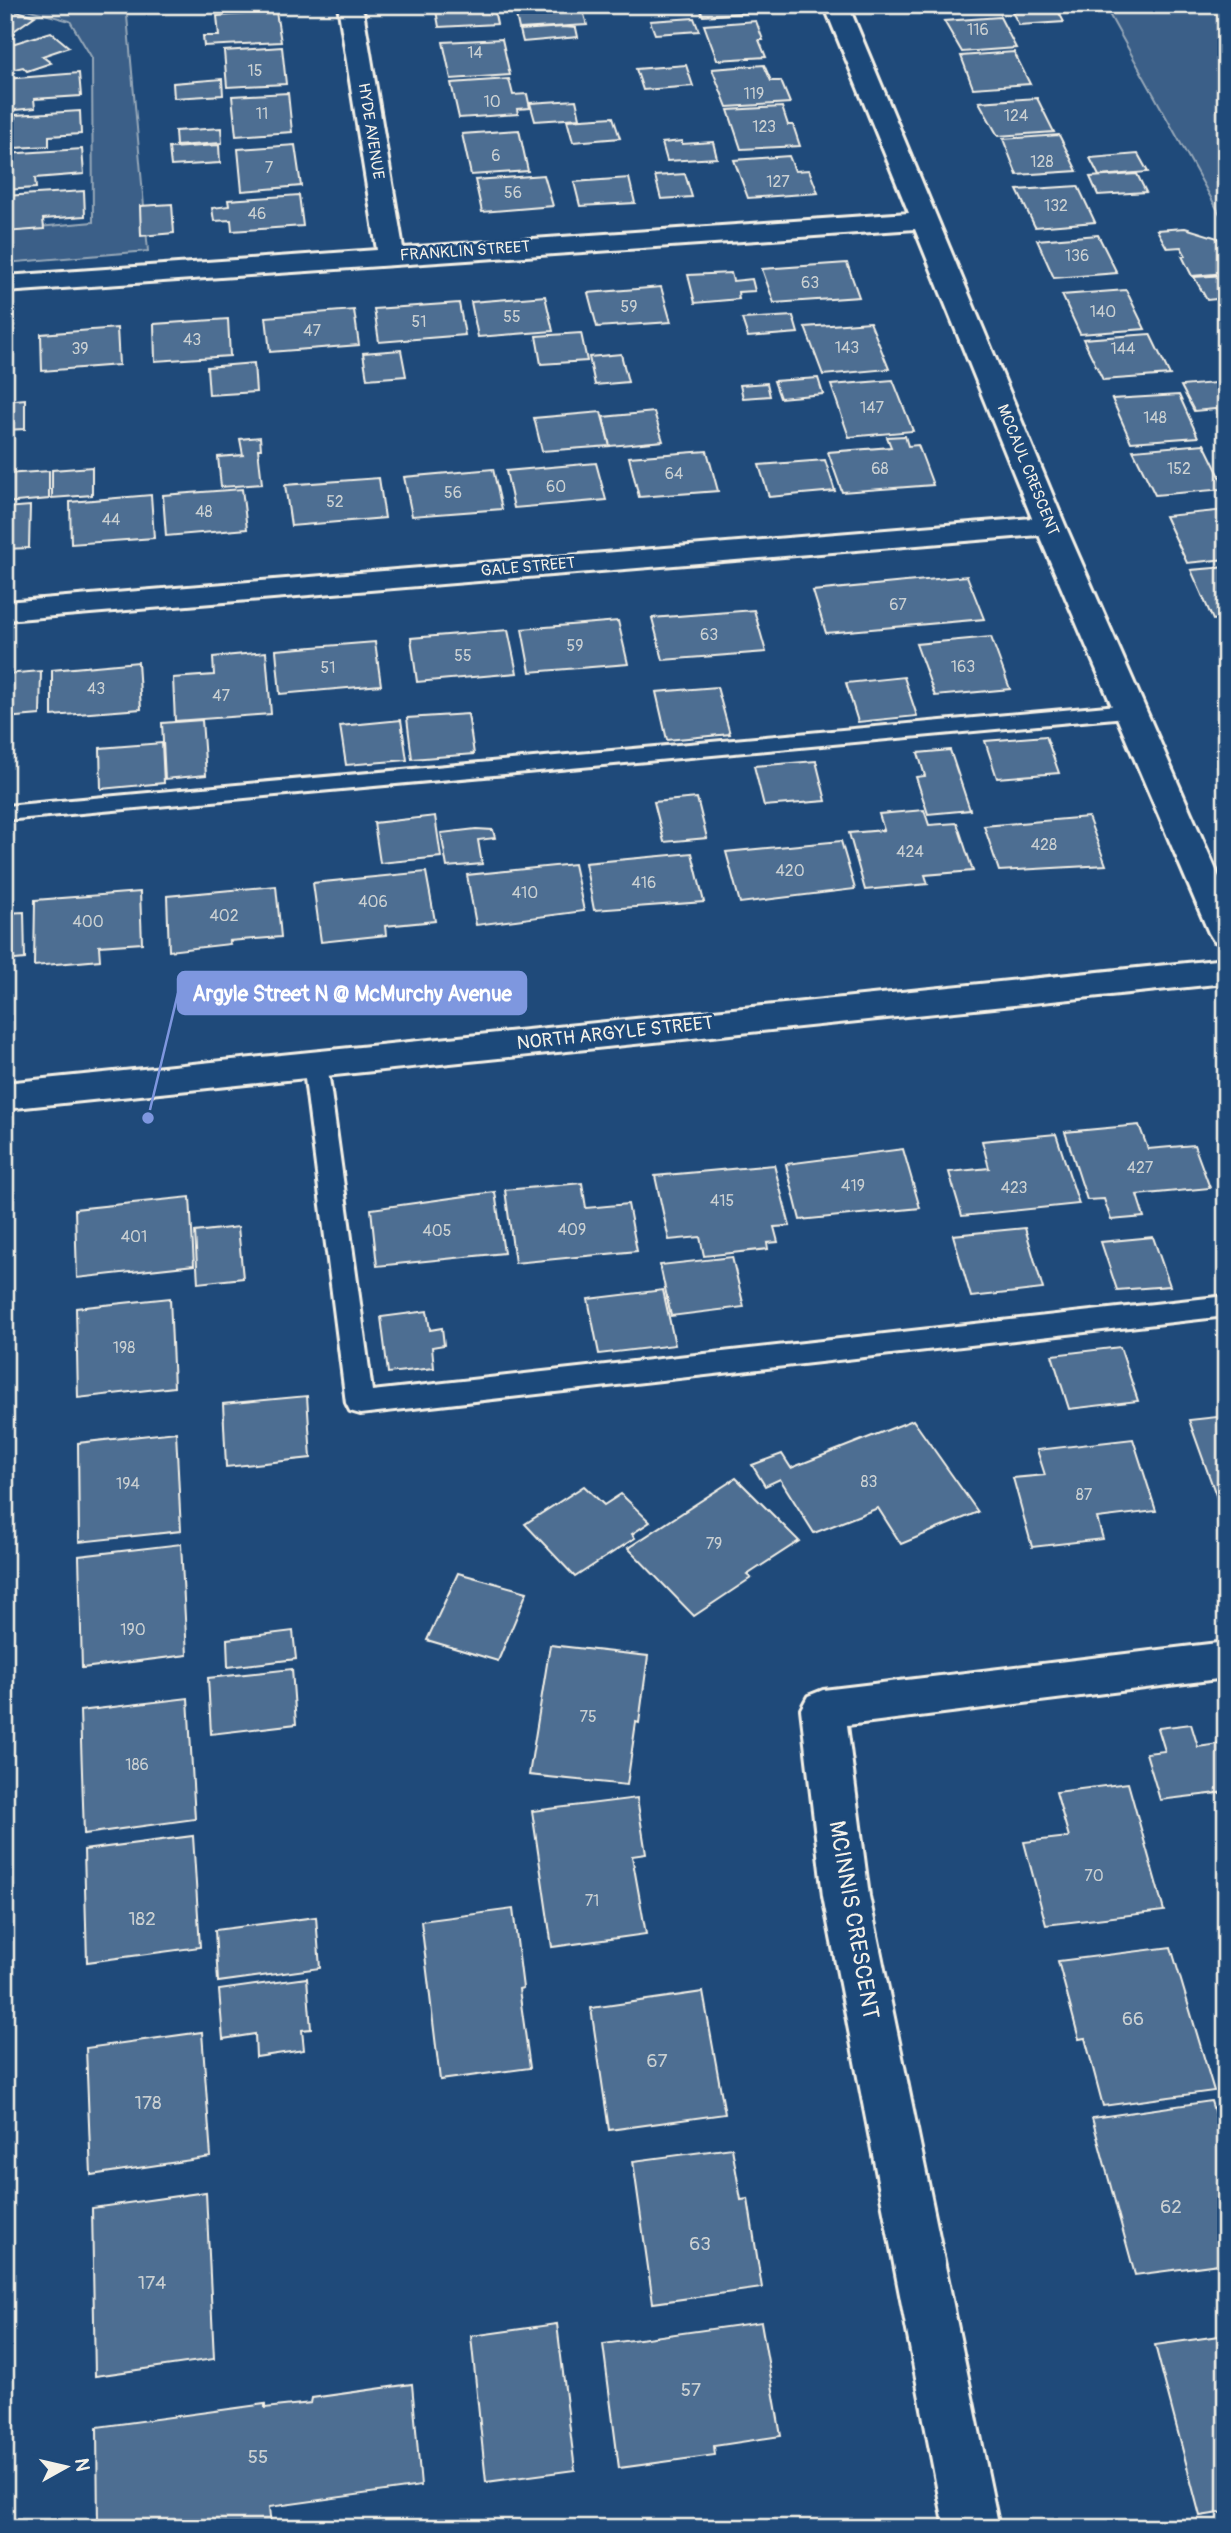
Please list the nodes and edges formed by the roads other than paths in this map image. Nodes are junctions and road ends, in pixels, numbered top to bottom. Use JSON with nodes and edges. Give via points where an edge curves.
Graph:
{"nodes":[{"id":1,"x":351,"y":5,"type":"edge"},
{"id":2,"x":836,"y":5,"type":"edge"},
{"id":3,"x":925,"y":220,"type":"junction"},
{"id":4,"x":391,"y":256,"type":"junction"},
{"id":5,"x":5,"y":284,"type":"edge"},
{"id":6,"x":1050,"y":525,"type":"junction"},
{"id":7,"x":5,"y":611,"type":"edge"},
{"id":8,"x":1129,"y":711,"type":"junction"},
{"id":9,"x":5,"y":813,"type":"edge"},
{"id":10,"x":1226,"y":933,"type":"edge"},
{"id":11,"x":1226,"y":971,"type":"edge"},
{"id":12,"x":316,"y":1063,"type":"junction"},
{"id":13,"x":5,"y":1096,"type":"edge"},
{"id":14,"x":1226,"y":1306,"type":"edge"},
{"id":15,"x":1226,"y":1660,"type":"edge"},
{"id":16,"x":972,"y":2528,"type":"edge"}],
"edges":[{"from":1,"to":4,"type":"street","name":"HYDE AVENUE"},
{"from":2,"to":3,"type":"street","name":"MCCAUL CRESCENT"},
{"from":3,"to":4,"type":"street","name":"FRANKLIN STREET"},
{"from":3,"to":6,"type":"street","name":"MCCAUL CRESCENT"},
{"from":4,"to":5,"type":"street","name":"FRANKLIN STREET"},
{"from":6,"to":7,"type":"street","name":"GALE STREET"},
{"from":6,"to":8,"type":"street","name":"MCCAUL CRESCENT"},
{"from":8,"to":9,"type":"lane"},
{"from":8,"to":10,"type":"street","name":"MCCAUL CRESCENT"},
{"from":11,"to":12,"type":"street","name":"NORTH ARGYLE STREET"},
{"from":12,"to":13,"type":"street","name":"NORTH ARGYLE STREET"},
{"from":12,"to":14,"type":"lane","via":[[360,1403]]},
{"from":15,"to":16,"type":"street","name":"MCINNIS CRESCENT","via":[[823,1709],[846,1896]]}]}
